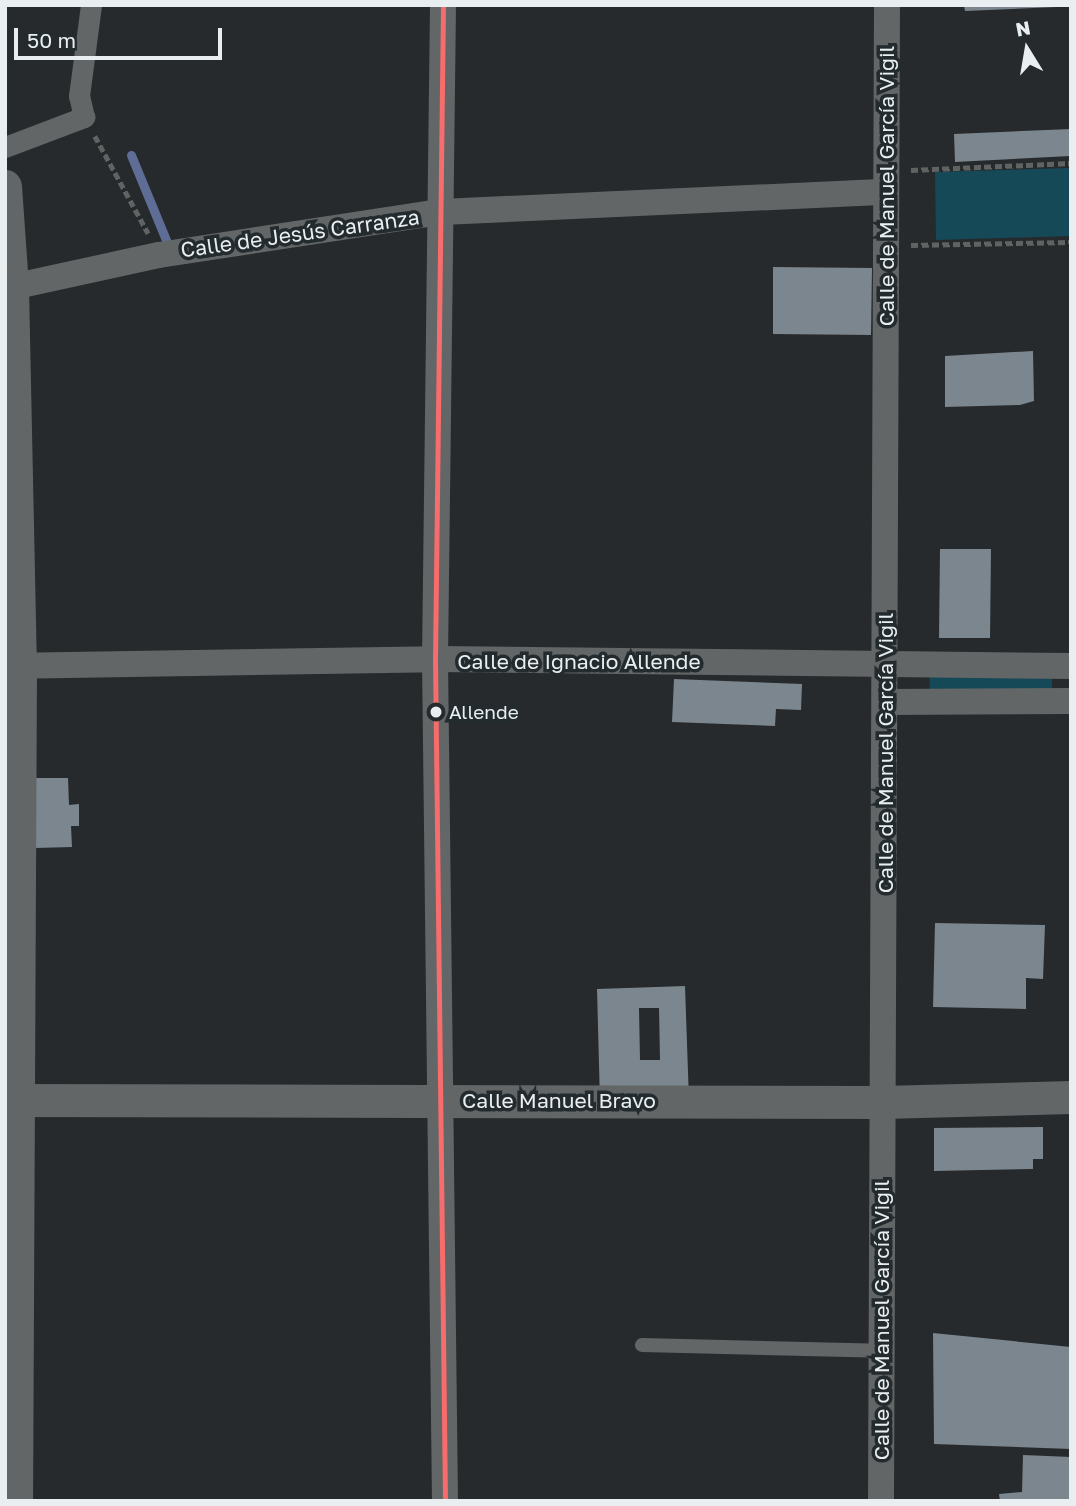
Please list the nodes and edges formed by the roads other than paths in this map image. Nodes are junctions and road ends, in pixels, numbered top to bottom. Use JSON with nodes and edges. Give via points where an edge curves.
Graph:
{"nodes":[{"id":1,"x":92,"y":5,"type":"edge"},
{"id":2,"x":443,"y":5,"type":"edge"},
{"id":3,"x":887,"y":5,"type":"edge"},
{"id":4,"x":5,"y":147,"type":"edge"},
{"id":5,"x":885,"y":181,"type":"junction"},
{"id":6,"x":5,"y":187,"type":"edge"},
{"id":7,"x":441,"y":212,"type":"junction"},
{"id":8,"x":12,"y":287,"type":"junction"},
{"id":9,"x":435,"y":659,"type":"junction"},
{"id":10,"x":886,"y":663,"type":"junction"},
{"id":11,"x":12,"y":665,"type":"edge"},
{"id":12,"x":1070,"y":666,"type":"edge"},
{"id":13,"x":1068,"y":701,"type":"edge"},
{"id":14,"x":886,"y":702,"type":"junction"},
{"id":15,"x":1071,"y":1097,"type":"edge"},
{"id":16,"x":12,"y":1099,"type":"edge"},
{"id":17,"x":441,"y":1100,"type":"junction"},
{"id":18,"x":882,"y":1102,"type":"junction"},
{"id":19,"x":642,"y":1345,"type":"dead end"},
{"id":20,"x":881,"y":1351,"type":"junction"},
{"id":21,"x":16,"y":1501,"type":"edge"},
{"id":22,"x":445,"y":1501,"type":"edge"},
{"id":23,"x":881,"y":1501,"type":"edge"}],
"edges":[{"from":1,"to":4,"type":"street","via":[[79,96],[84,117]]},
{"from":2,"to":7,"type":"street"},
{"from":3,"to":5,"type":"street","name":"Calle de Manuel García Vigil"},
{"from":5,"to":7,"type":"street","name":"Calle de Jesús Carranza"},
{"from":5,"to":10,"type":"street","name":"Calle de Manuel García Vigil"},
{"from":6,"to":8,"type":"street"},
{"from":7,"to":8,"type":"street","name":"Calle de Jesús Carranza","via":[[132,261]]},
{"from":7,"to":9,"type":"street"},
{"from":8,"to":11,"type":"street"},
{"from":9,"to":10,"type":"street","name":"Calle de Ignacio Allende"},
{"from":9,"to":11,"type":"street","name":"Calle de Ignacio Allende"},
{"from":9,"to":17,"type":"street"},
{"from":10,"to":12,"type":"street","name":"Calle de Ignacio Allende"},
{"from":10,"to":14,"type":"street","name":"Calle de Manuel García Vigil"},
{"from":11,"to":16,"type":"street"},
{"from":12,"to":13,"type":"street","name":"Calle de Ignacio Allende"},
{"from":13,"to":14,"type":"street","name":"Calle de Ignacio Allende"},
{"from":14,"to":18,"type":"street","name":"Calle de Manuel García Vigil"},
{"from":15,"to":18,"type":"street","name":"Calle Manuel Bravo"},
{"from":16,"to":17,"type":"street","name":"Calle Manuel Bravo"},
{"from":16,"to":21,"type":"street"},
{"from":17,"to":18,"type":"street","name":"Calle Manuel Bravo"},
{"from":17,"to":22,"type":"street"},
{"from":18,"to":20,"type":"street","name":"Calle de Manuel García Vigil"},
{"from":19,"to":20,"type":"lane"},
{"from":20,"to":23,"type":"street","name":"Calle de Manuel García Vigil"}]}
